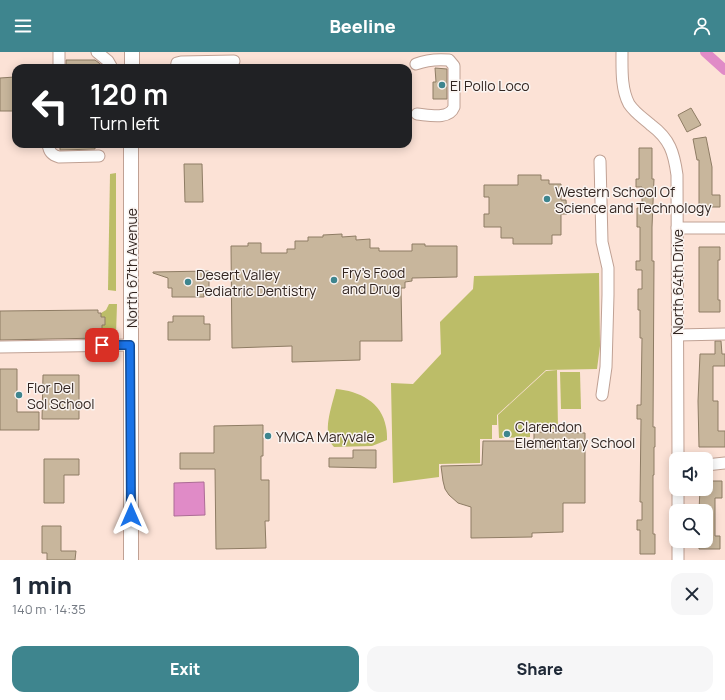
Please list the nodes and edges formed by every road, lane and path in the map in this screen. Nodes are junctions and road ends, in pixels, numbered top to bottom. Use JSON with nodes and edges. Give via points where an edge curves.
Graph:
{"nodes":[{"id":1,"x":59,"y":52,"type":"edge"},
{"id":2,"x":97,"y":52,"type":"edge"},
{"id":3,"x":132,"y":52,"type":"edge"},
{"id":4,"x":622,"y":52,"type":"edge"},
{"id":5,"x":234,"y":61,"type":"dead end"},
{"id":6,"x":59,"y":64,"type":"edge"},
{"id":7,"x":110,"y":64,"type":"edge"},
{"id":8,"x":132,"y":64,"type":"edge"},
{"id":9,"x":177,"y":64,"type":"edge"},
{"id":10,"x":416,"y":64,"type":"dead end"},
{"id":11,"x":417,"y":114,"type":"dead end"},
{"id":12,"x":49,"y":148,"type":"edge"},
{"id":13,"x":131,"y":148,"type":"edge"},
{"id":14,"x":99,"y":156,"type":"dead end"},
{"id":15,"x":600,"y":161,"type":"dead end"},
{"id":16,"x":677,"y":228,"type":"junction"},
{"id":17,"x":725,"y":228,"type":"edge"},
{"id":18,"x":725,"y":334,"type":"edge"},
{"id":19,"x":677,"y":335,"type":"junction"},
{"id":20,"x":130,"y":345,"type":"junction"},
{"id":21,"x":0,"y":346,"type":"edge"},
{"id":22,"x":602,"y":395,"type":"dead end"},
{"id":23,"x":678,"y":452,"type":"edge"},
{"id":24,"x":725,"y":463,"type":"edge"},
{"id":25,"x":713,"y":464,"type":"edge"},
{"id":26,"x":678,"y":548,"type":"edge"},
{"id":27,"x":130,"y":560,"type":"edge"},
{"id":28,"x":678,"y":560,"type":"edge"}],
"edges":[{"from":1,"to":6,"type":"street"},
{"from":2,"to":7,"type":"street"},
{"from":3,"to":8,"type":"main road"},
{"from":4,"to":16,"type":"street","name":"North 64th Drive","via":[[622,71],[629,103],[636,114],[653,126],[670,146],[675,162]]},
{"from":5,"to":9,"type":"street"},
{"from":10,"to":11,"type":"street","via":[[424,60],[443,59],[449,60],[454,66],[452,112],[442,115]]},
{"from":12,"to":14,"type":"street","via":[[54,156],[59,157]]},
{"from":13,"to":20,"type":"main road","name":"North 67th Avenue"},
{"from":15,"to":22,"type":"street","via":[[602,242],[608,268],[606,367]]},
{"from":16,"to":17,"type":"street"},
{"from":16,"to":19,"type":"street","name":"North 64th Drive"},
{"from":18,"to":19,"type":"street"},
{"from":19,"to":23,"type":"street","name":"North 64th Drive"},
{"from":20,"to":21,"type":"street"},
{"from":20,"to":27,"type":"main road","name":"North 67th Avenue"},
{"from":24,"to":25,"type":"street"},
{"from":26,"to":28,"type":"street"}]}
